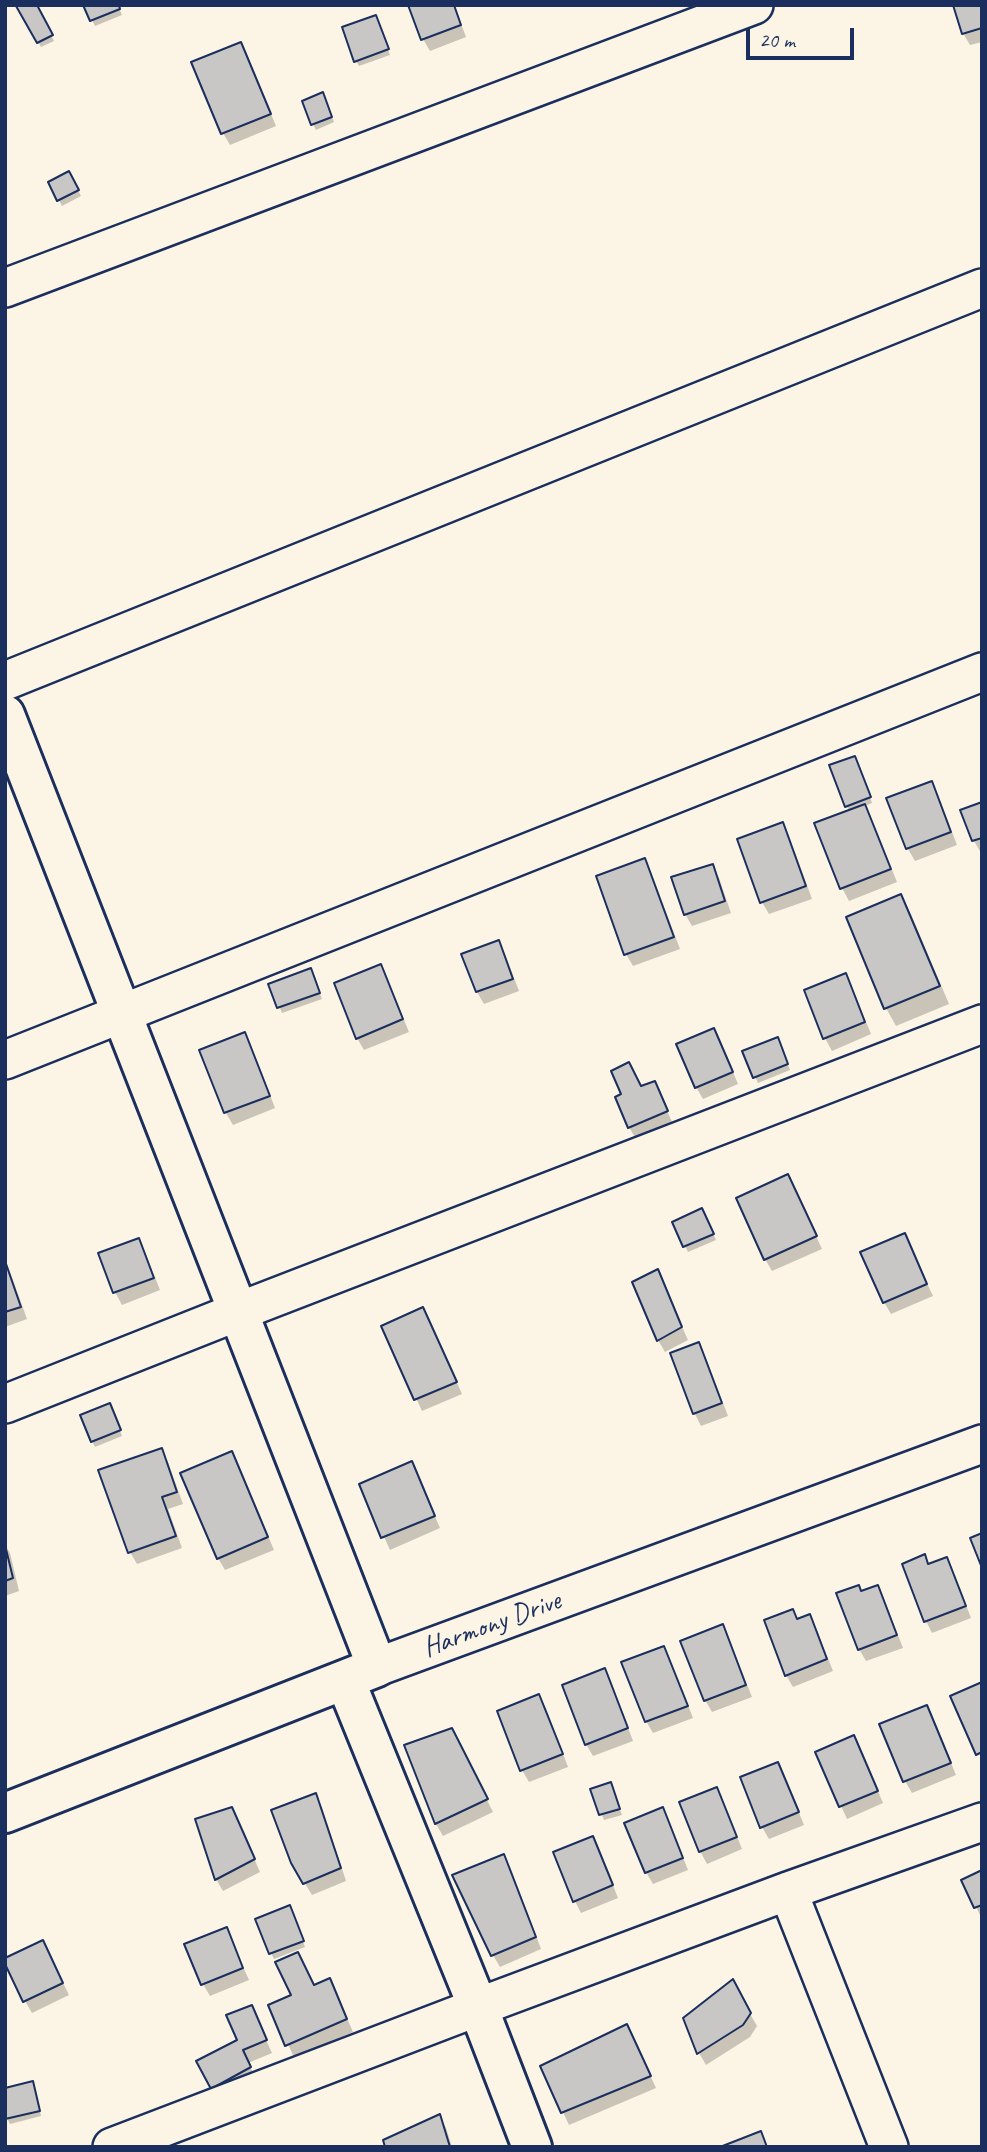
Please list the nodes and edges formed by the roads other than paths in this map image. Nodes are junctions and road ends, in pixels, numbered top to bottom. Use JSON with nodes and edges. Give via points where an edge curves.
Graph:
{"nodes":[{"id":1,"x":754,"y":5,"type":"edge"},
{"id":2,"x":5,"y":288,"type":"edge"},
{"id":3,"x":982,"y":288,"type":"edge"},
{"id":4,"x":982,"y":672,"type":"edge"},
{"id":5,"x":5,"y":681,"type":"edge"},
{"id":6,"x":5,"y":715,"type":"edge"},
{"id":7,"x":122,"y":1014,"type":"junction"},
{"id":8,"x":982,"y":1024,"type":"edge"},
{"id":9,"x":5,"y":1060,"type":"edge"},
{"id":10,"x":237,"y":1312,"type":"junction"},
{"id":11,"x":5,"y":1404,"type":"edge"},
{"id":12,"x":982,"y":1444,"type":"edge"},
{"id":13,"x":361,"y":1673,"type":"junction"},
{"id":14,"x":5,"y":1813,"type":"edge"},
{"id":15,"x":982,"y":1822,"type":"edge"},
{"id":16,"x":788,"y":1891,"type":"junction"},
{"id":17,"x":478,"y":2007,"type":"junction"},
{"id":18,"x":112,"y":2147,"type":"edge"},
{"id":19,"x":532,"y":2147,"type":"edge"},
{"id":20,"x":889,"y":2147,"type":"edge"}],
"edges":[{"from":1,"to":2,"type":"street"},
{"from":3,"to":5,"type":"street"},
{"from":4,"to":7,"type":"street"},
{"from":6,"to":7,"type":"street"},
{"from":7,"to":9,"type":"street"},
{"from":7,"to":10,"type":"street"},
{"from":8,"to":10,"type":"street"},
{"from":10,"to":11,"type":"street"},
{"from":10,"to":13,"type":"street"},
{"from":12,"to":13,"type":"street","name":"Harmony Drive"},
{"from":13,"to":14,"type":"street","name":"Harmony Drive"},
{"from":13,"to":17,"type":"street"},
{"from":15,"to":16,"type":"street"},
{"from":16,"to":17,"type":"street"},
{"from":16,"to":20,"type":"street"},
{"from":17,"to":18,"type":"street"},
{"from":17,"to":19,"type":"street"}]}
